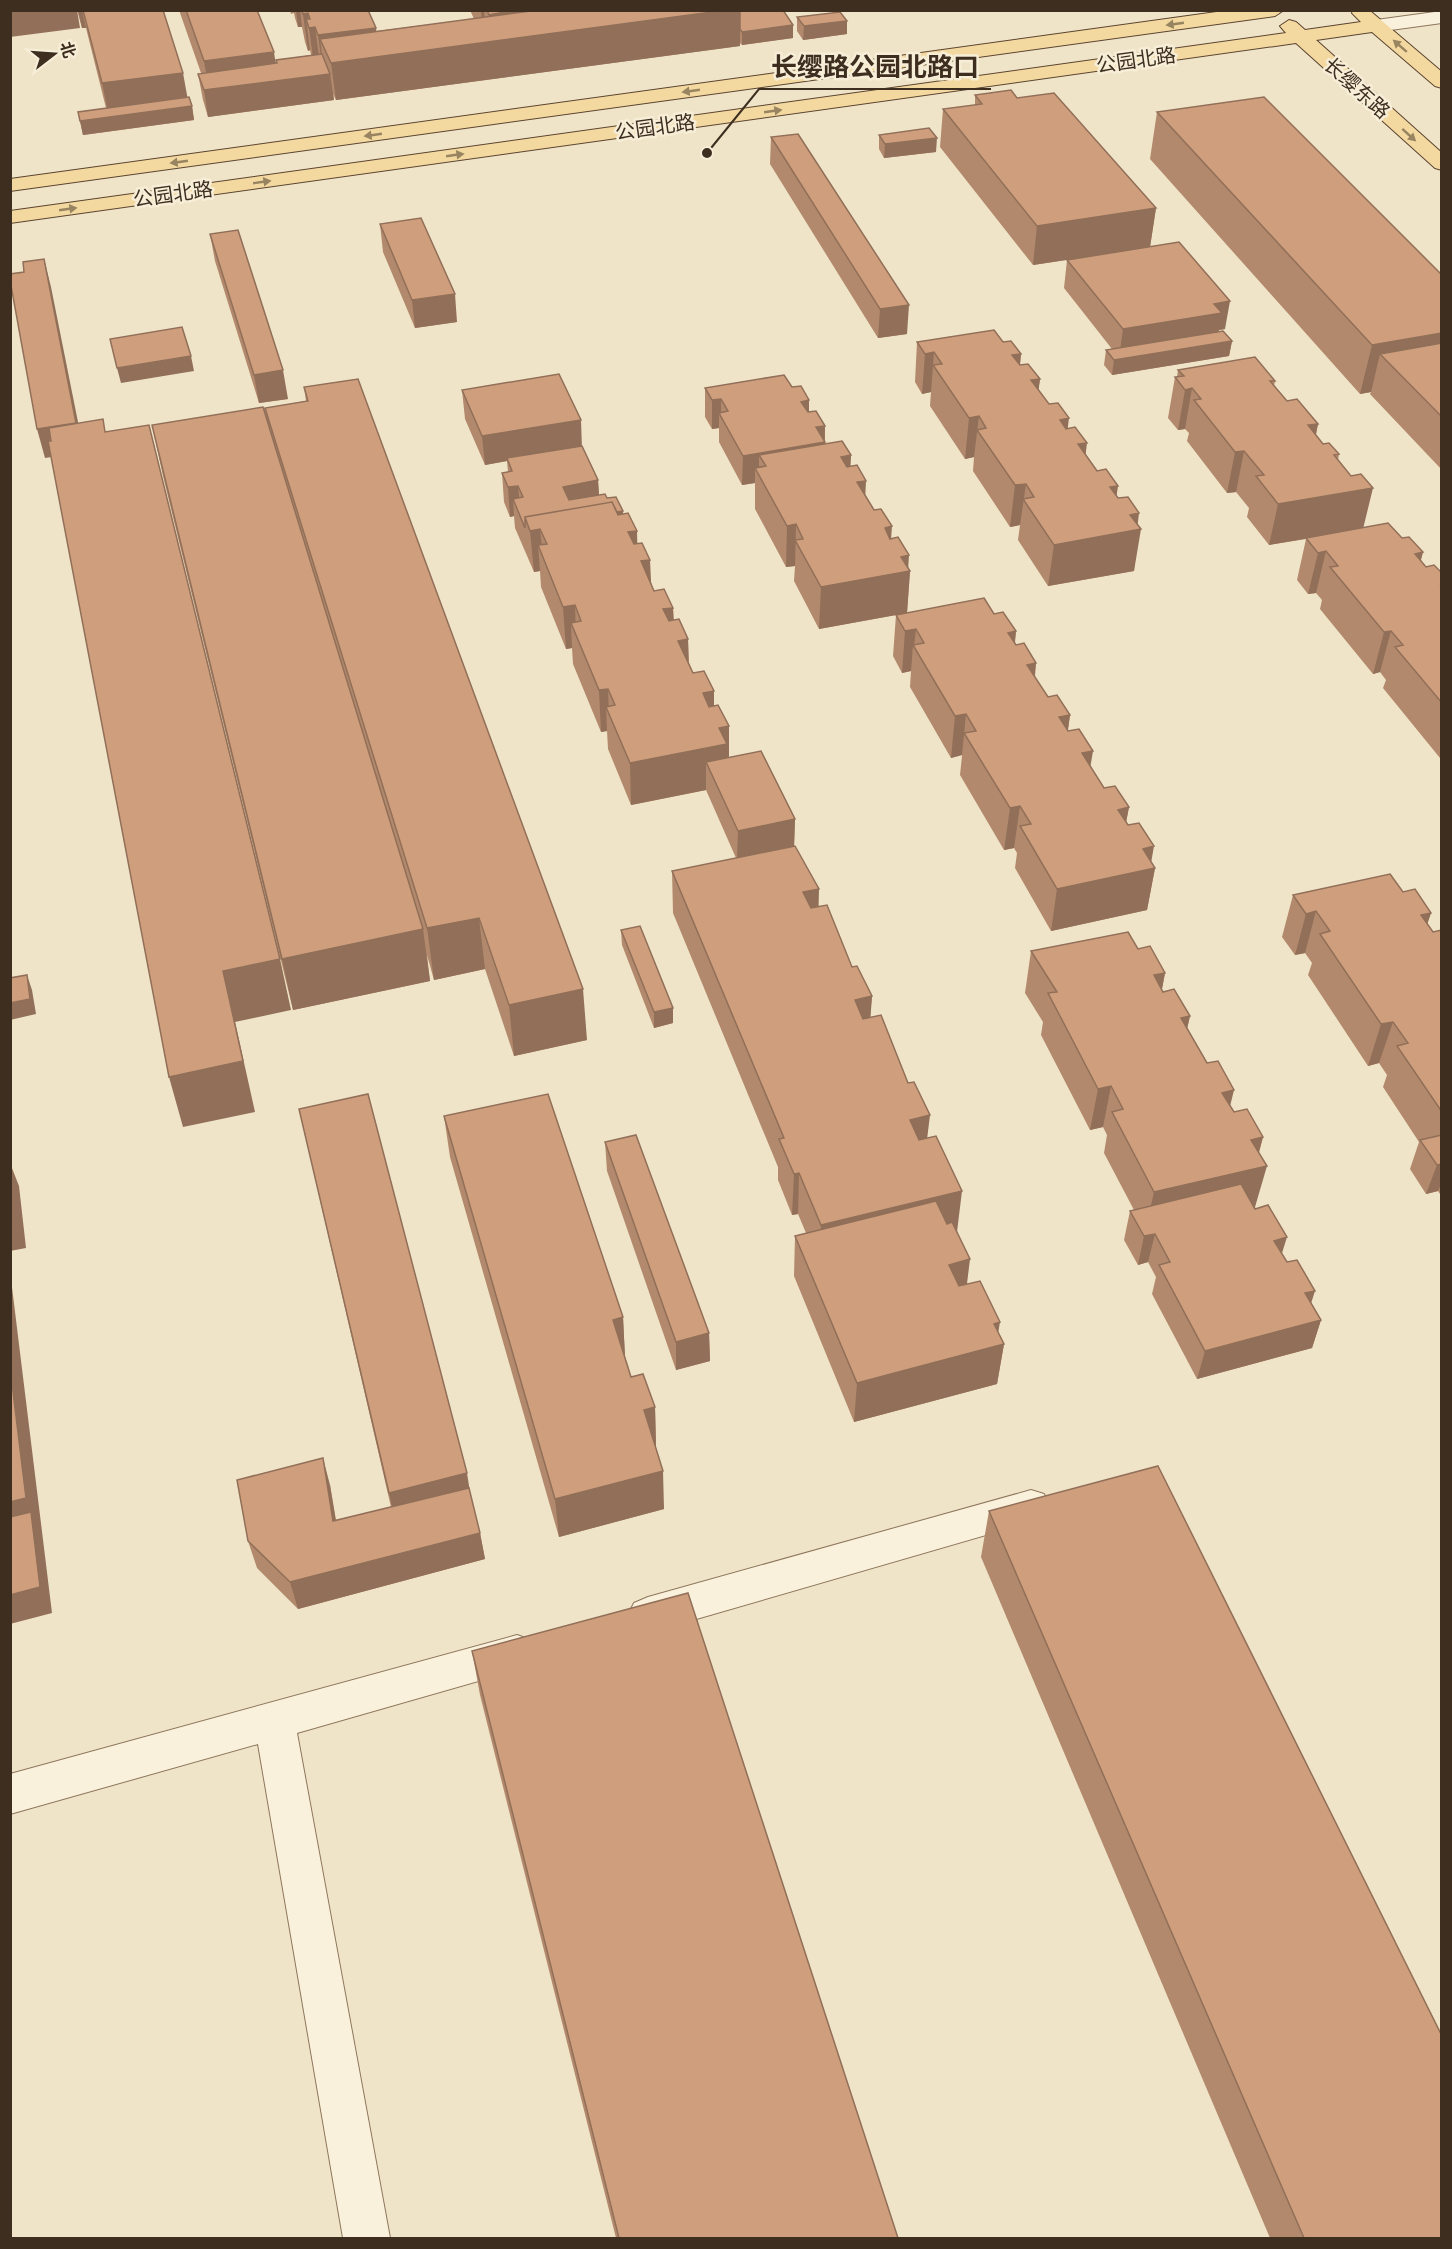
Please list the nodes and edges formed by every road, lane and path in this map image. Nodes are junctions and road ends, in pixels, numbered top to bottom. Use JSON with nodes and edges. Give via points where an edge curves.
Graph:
{"nodes":[{"id":1,"x":1358,"y":10,"type":"edge"},
{"id":2,"x":1273,"y":11,"type":"edge"},
{"id":3,"x":1442,"y":17,"type":"edge"},
{"id":4,"x":1376,"y":26,"type":"junction"},
{"id":5,"x":1301,"y":37,"type":"junction"},
{"id":6,"x":1442,"y":82,"type":"edge"},
{"id":7,"x":1442,"y":164,"type":"edge"},
{"id":8,"x":10,"y":185,"type":"edge"},
{"id":9,"x":10,"y":217,"type":"edge"},
{"id":10,"x":1069,"y":1495,"type":"edge"},
{"id":11,"x":609,"y":1627,"type":"edge"},
{"id":12,"x":551,"y":1643,"type":"edge"},
{"id":13,"x":275,"y":1722,"type":"junction"},
{"id":14,"x":10,"y":1794,"type":"edge"},
{"id":15,"x":366,"y":2238,"type":"edge"}],
"edges":[{"from":1,"to":4,"type":"main road"},
{"from":2,"to":5,"type":"main road","name":"长缨东路"},
{"from":2,"to":8,"type":"main road","name":"公园北路","one_way":true},
{"from":3,"to":4,"type":"street","name":"公园北路"},
{"from":4,"to":5,"type":"main road","name":"公园北路"},
{"from":6,"to":4,"type":"main road","one_way":true},
{"from":5,"to":7,"type":"main road","name":"长缨东路","one_way":true},
{"from":9,"to":5,"type":"main road","name":"公园北路","one_way":true},
{"from":10,"to":11,"type":"street"},
{"from":12,"to":13,"type":"street"},
{"from":13,"to":14,"type":"street"},
{"from":13,"to":15,"type":"street"}]}
